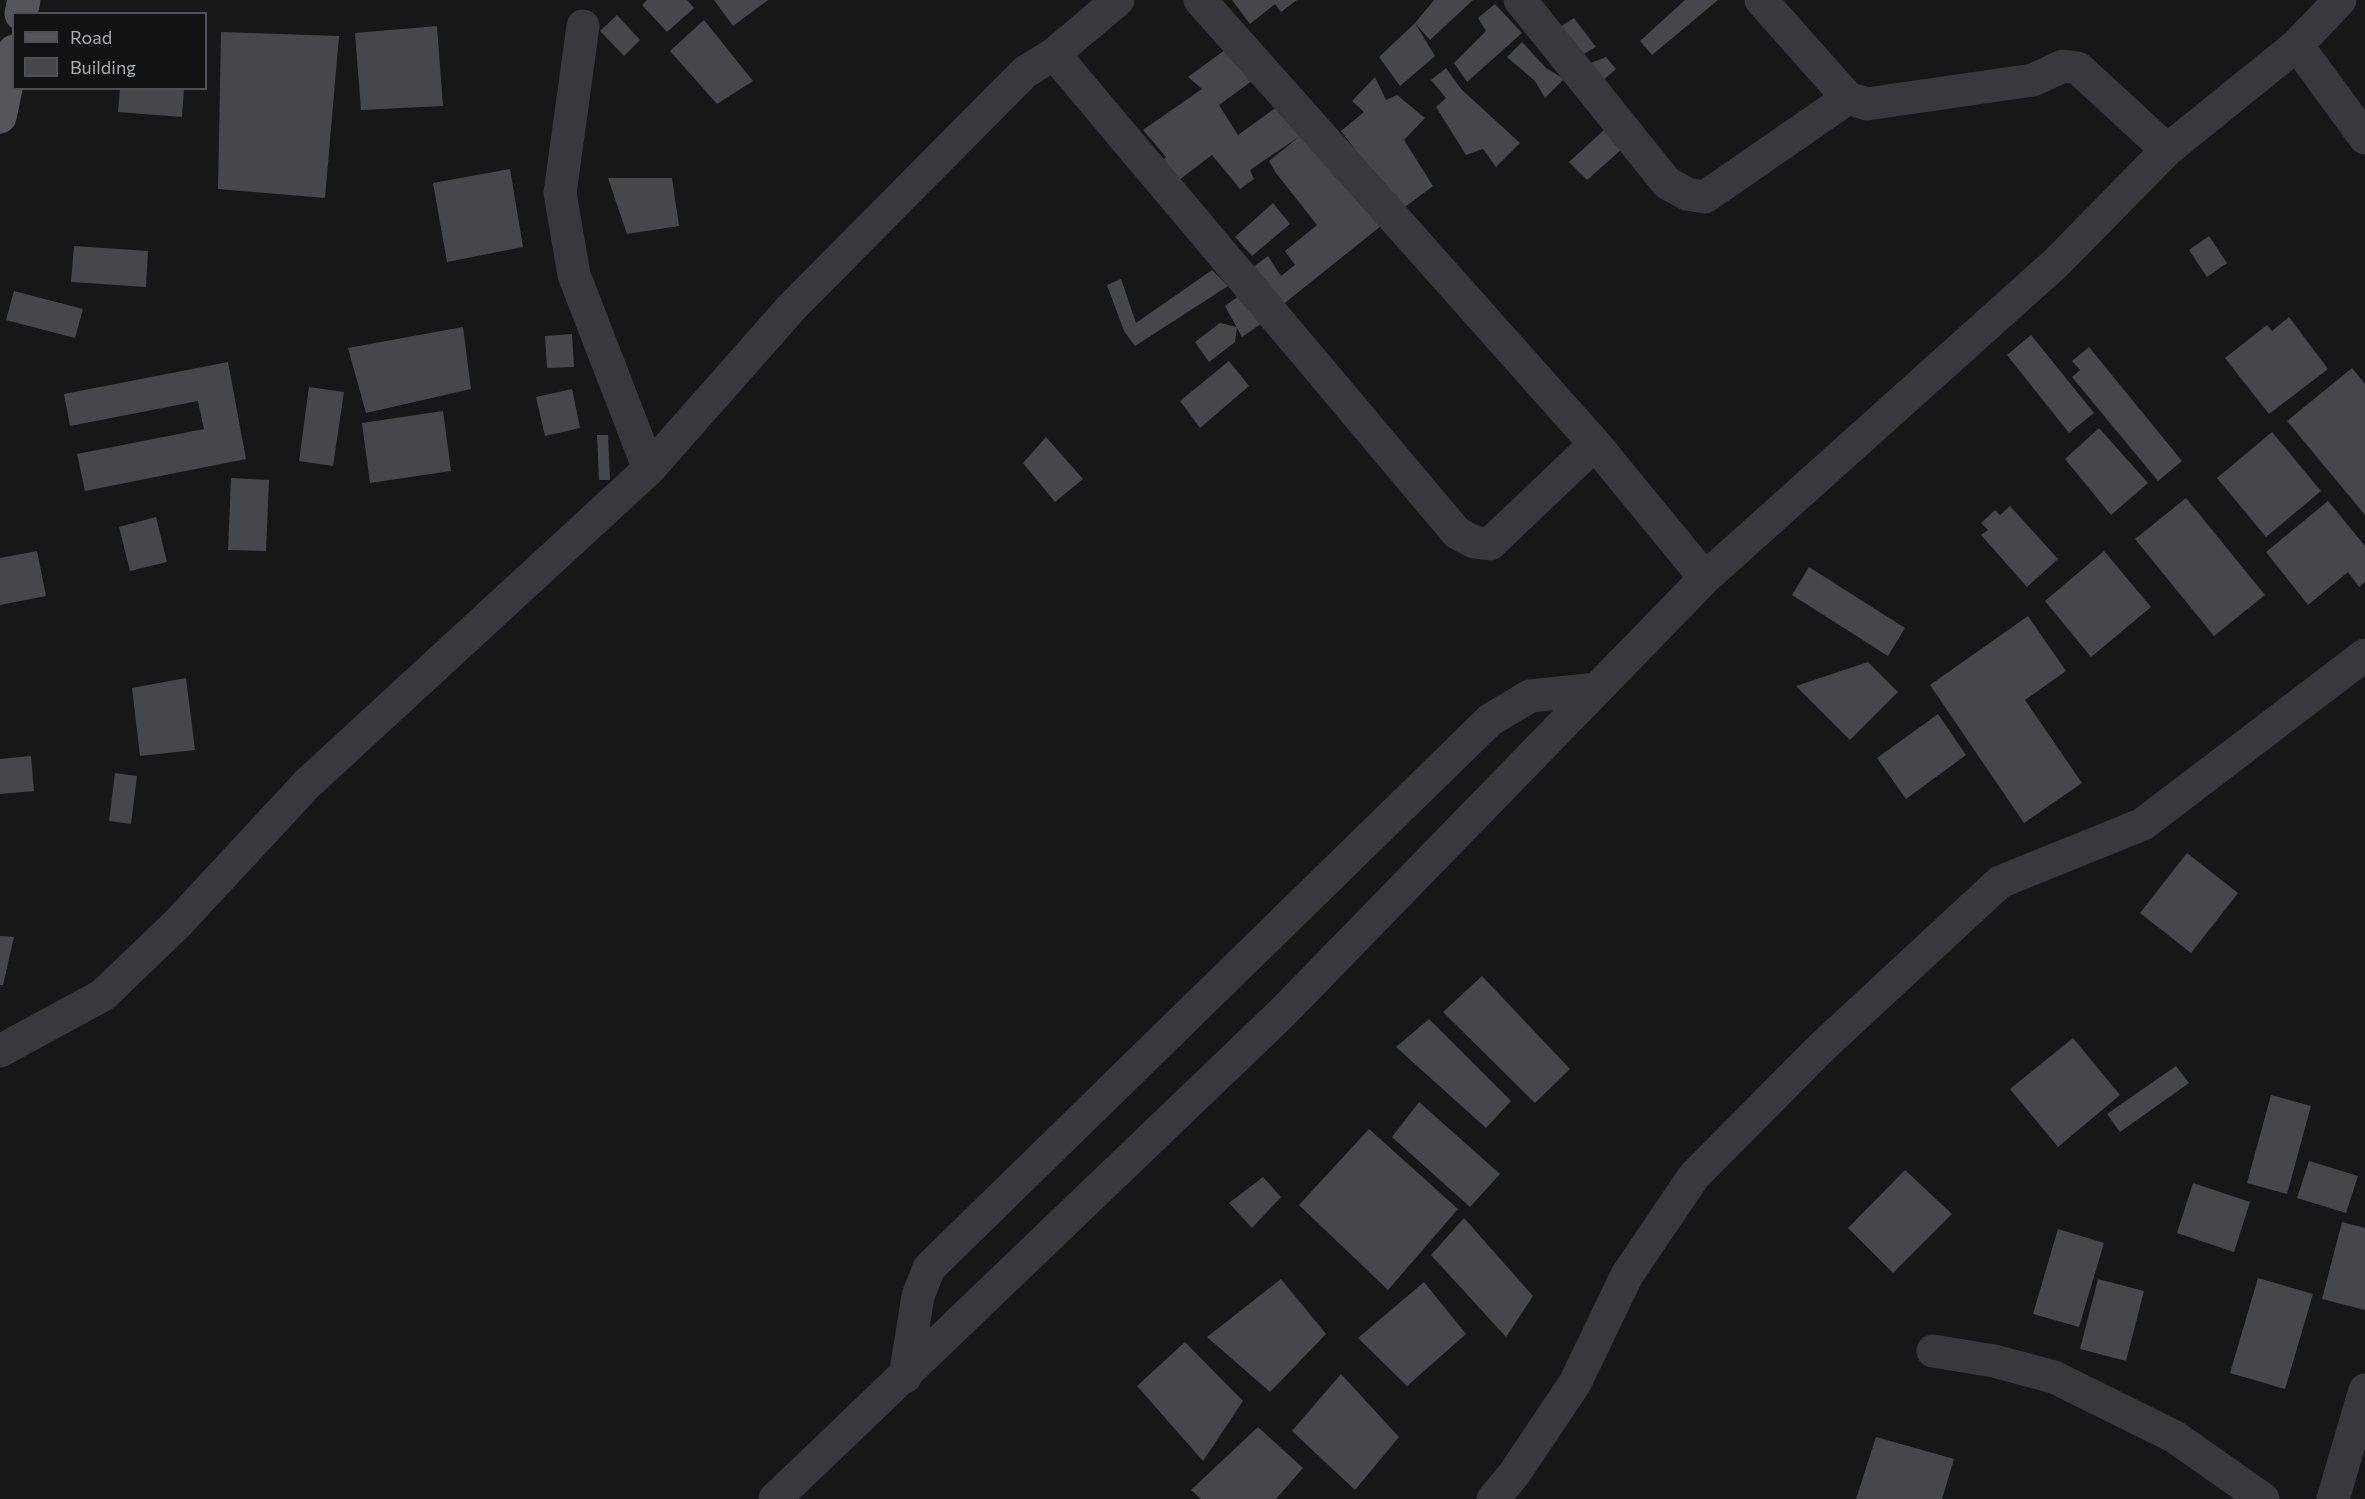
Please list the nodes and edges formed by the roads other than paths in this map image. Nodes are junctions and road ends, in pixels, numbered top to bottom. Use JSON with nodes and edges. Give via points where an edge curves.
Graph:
{"nodes":[{"id":1,"x":1118,"y":0,"type":"edge"},
{"id":2,"x":1200,"y":0,"type":"edge"},
{"id":3,"x":1520,"y":0,"type":"edge"},
{"id":4,"x":1761,"y":0,"type":"edge"},
{"id":5,"x":2340,"y":0,"type":"edge"},
{"id":6,"x":582,"y":26,"type":"dead end"},
{"id":7,"x":2297,"y":45,"type":"junction"},
{"id":8,"x":1054,"y":54,"type":"junction"},
{"id":9,"x":12,"y":60,"type":"edge"},
{"id":10,"x":1848,"y":98,"type":"junction"},
{"id":11,"x":0,"y":117,"type":"edge"},
{"id":12,"x":2365,"y":138,"type":"edge"},
{"id":13,"x":2167,"y":150,"type":"junction"},
{"id":14,"x":1595,"y":444,"type":"junction"},
{"id":15,"x":649,"y":469,"type":"junction"},
{"id":16,"x":1705,"y":578,"type":"junction"},
{"id":17,"x":2365,"y":654,"type":"edge"},
{"id":18,"x":1597,"y":689,"type":"junction"},
{"id":19,"x":0,"y":1051,"type":"edge"},
{"id":20,"x":1932,"y":1351,"type":"dead end"},
{"id":21,"x":905,"y":1377,"type":"junction"},
{"id":22,"x":2365,"y":1390,"type":"edge"},
{"id":23,"x":775,"y":1499,"type":"edge"},
{"id":24,"x":1493,"y":1499,"type":"edge"},
{"id":25,"x":2262,"y":1499,"type":"edge"},
{"id":26,"x":2333,"y":1499,"type":"edge"}],
"edges":[{"from":1,"to":8,"type":"street"},
{"from":2,"to":14,"type":"street"},
{"from":3,"to":10,"type":"street","via":[[1667,183],[1688,194],[1704,197]]},
{"from":4,"to":10,"type":"street"},
{"from":5,"to":7,"type":"street"},
{"from":6,"to":15,"type":"street","via":[[560,193],[574,275]]},
{"from":7,"to":12,"type":"street"},
{"from":7,"to":13,"type":"street"},
{"from":8,"to":14,"type":"street","via":[[1457,533],[1474,542],[1490,544]]},
{"from":8,"to":15,"type":"street","via":[[1025,72],[792,307]]},
{"from":9,"to":11,"type":"main road"},
{"from":10,"to":13,"type":"street","via":[[1867,104],[2033,80],[2063,66],[2078,68]]},
{"from":13,"to":16,"type":"street","via":[[2056,263]]},
{"from":14,"to":16,"type":"street"},
{"from":15,"to":19,"type":"street","via":[[307,784],[177,924],[103,996]]},
{"from":16,"to":18,"type":"street"},
{"from":17,"to":24,"type":"street","via":[[2143,824],[2000,882],[1822,1047],[1694,1176],[1627,1275],[1575,1383]]},
{"from":18,"to":21,"type":"street","via":[[1283,1012]]},
{"from":18,"to":21,"type":"street","via":[[1530,696],[1490,720],[929,1268],[918,1296]]},
{"from":20,"to":25,"type":"street","via":[[1994,1361],[2054,1377],[2175,1437]]},
{"from":21,"to":23,"type":"street"},
{"from":22,"to":26,"type":"street"}]}
